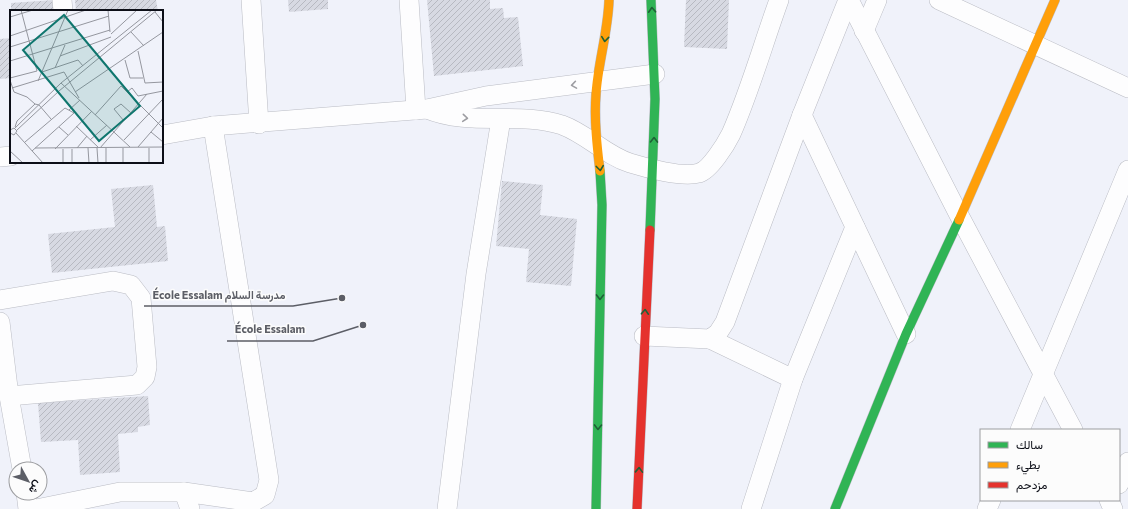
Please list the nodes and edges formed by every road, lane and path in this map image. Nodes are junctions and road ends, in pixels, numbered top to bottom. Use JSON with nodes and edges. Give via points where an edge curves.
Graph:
{"nodes":[{"id":1,"x":62,"y":0,"type":"edge"},
{"id":2,"x":251,"y":0,"type":"edge"},
{"id":3,"x":409,"y":0,"type":"edge"},
{"id":4,"x":608,"y":0,"type":"edge"},
{"id":5,"x":651,"y":0,"type":"edge"},
{"id":6,"x":779,"y":0,"type":"edge"},
{"id":7,"x":849,"y":0,"type":"edge"},
{"id":8,"x":878,"y":0,"type":"edge"},
{"id":9,"x":939,"y":0,"type":"edge"},
{"id":10,"x":1055,"y":0,"type":"edge"},
{"id":11,"x":63,"y":10,"type":"edge"},
{"id":12,"x":864,"y":31,"type":"junction"},
{"id":13,"x":1036,"y":44,"type":"junction"},
{"id":14,"x":655,"y":74,"type":"junction"},
{"id":15,"x":598,"y":81,"type":"junction"},
{"id":16,"x":1128,"y":88,"type":"edge"},
{"id":17,"x":421,"y":110,"type":"junction"},
{"id":18,"x":802,"y":115,"type":"junction"},
{"id":19,"x":500,"y":119,"type":"junction"},
{"id":20,"x":259,"y":124,"type":"junction"},
{"id":21,"x":213,"y":126,"type":"junction"},
{"id":22,"x":163,"y":135,"type":"edge"},
{"id":23,"x":598,"y":145,"type":"junction"},
{"id":24,"x":10,"y":156,"type":"edge"},
{"id":25,"x":0,"y":157,"type":"edge"},
{"id":26,"x":654,"y":168,"type":"junction"},
{"id":27,"x":1128,"y":170,"type":"edge"},
{"id":28,"x":960,"y":217,"type":"junction"},
{"id":29,"x":855,"y":227,"type":"junction"},
{"id":30,"x":0,"y":300,"type":"edge"},
{"id":31,"x":0,"y":322,"type":"edge"},
{"id":32,"x":906,"y":334,"type":"junction"},
{"id":33,"x":644,"y":336,"type":"junction"},
{"id":34,"x":710,"y":339,"type":"junction"},
{"id":35,"x":1043,"y":373,"type":"junction"},
{"id":36,"x":793,"y":379,"type":"junction"},
{"id":37,"x":10,"y":396,"type":"junction"},
{"id":38,"x":1020,"y":429,"type":"edge"},
{"id":39,"x":1072,"y":429,"type":"edge"},
{"id":40,"x":21,"y":461,"type":"edge"},
{"id":41,"x":1128,"y":462,"type":"edge"},
{"id":42,"x":1120,"y":482,"type":"edge"},
{"id":43,"x":187,"y":501,"type":"edge"},
{"id":44,"x":36,"y":509,"type":"edge"},
{"id":45,"x":447,"y":509,"type":"edge"},
{"id":46,"x":596,"y":509,"type":"edge"},
{"id":47,"x":637,"y":509,"type":"edge"},
{"id":48,"x":751,"y":509,"type":"edge"},
{"id":49,"x":835,"y":509,"type":"edge"}],
"edges":[{"from":1,"to":11,"type":"street"},
{"from":2,"to":20,"type":"street"},
{"from":3,"to":17,"type":"street"},
{"from":4,"to":15,"type":"street","one_way":true,"via":[[605,44]]},
{"from":14,"to":5,"type":"street","one_way":true},
{"from":6,"to":26,"type":"street","via":[[730,135],[712,162],[700,173],[686,175]]},
{"from":7,"to":12,"type":"street"},
{"from":7,"to":18,"type":"street"},
{"from":8,"to":12,"type":"street"},
{"from":9,"to":13,"type":"street"},
{"from":10,"to":13,"type":"street"},
{"from":12,"to":28,"type":"street"},
{"from":13,"to":16,"type":"street"},
{"from":13,"to":28,"type":"street"},
{"from":14,"to":15,"type":"street"},
{"from":26,"to":14,"type":"street","one_way":true},
{"from":15,"to":17,"type":"street","one_way":true,"via":[[486,96]]},
{"from":15,"to":23,"type":"street","via":[[594,105]]},
{"from":17,"to":19,"type":"street","one_way":true,"via":[[453,117]]},
{"from":17,"to":20,"type":"street"},
{"from":18,"to":29,"type":"street"},
{"from":18,"to":34,"type":"street","via":[[725,322],[718,333]]},
{"from":19,"to":23,"type":"street","via":[[550,122],[580,133]]},
{"from":19,"to":45,"type":"street","via":[[476,274]]},
{"from":20,"to":21,"type":"street"},
{"from":21,"to":22,"type":"street"},
{"from":21,"to":43,"type":"street","via":[[269,480],[265,495],[253,502]]},
{"from":23,"to":26,"type":"street","via":[[630,163]]},
{"from":23,"to":46,"type":"street","one_way":true,"via":[[602,206]]},
{"from":24,"to":25,"type":"street"},
{"from":33,"to":26,"type":"street","one_way":true},
{"from":27,"to":35,"type":"street"},
{"from":28,"to":32,"type":"street"},
{"from":28,"to":35,"type":"street"},
{"from":29,"to":32,"type":"street"},
{"from":29,"to":36,"type":"street"},
{"from":30,"to":37,"type":"street","via":[[113,281],[131,285],[141,298],[147,367],[145,377],[137,385]]},
{"from":31,"to":37,"type":"street"},
{"from":32,"to":49,"type":"street"},
{"from":33,"to":34,"type":"street"},
{"from":47,"to":33,"type":"street","one_way":true},
{"from":34,"to":36,"type":"street"},
{"from":35,"to":38,"type":"street"},
{"from":35,"to":39,"type":"street"},
{"from":36,"to":48,"type":"street"},
{"from":37,"to":40,"type":"street"},
{"from":41,"to":42,"type":"street"},
{"from":43,"to":44,"type":"street","via":[[120,492]]}]}
